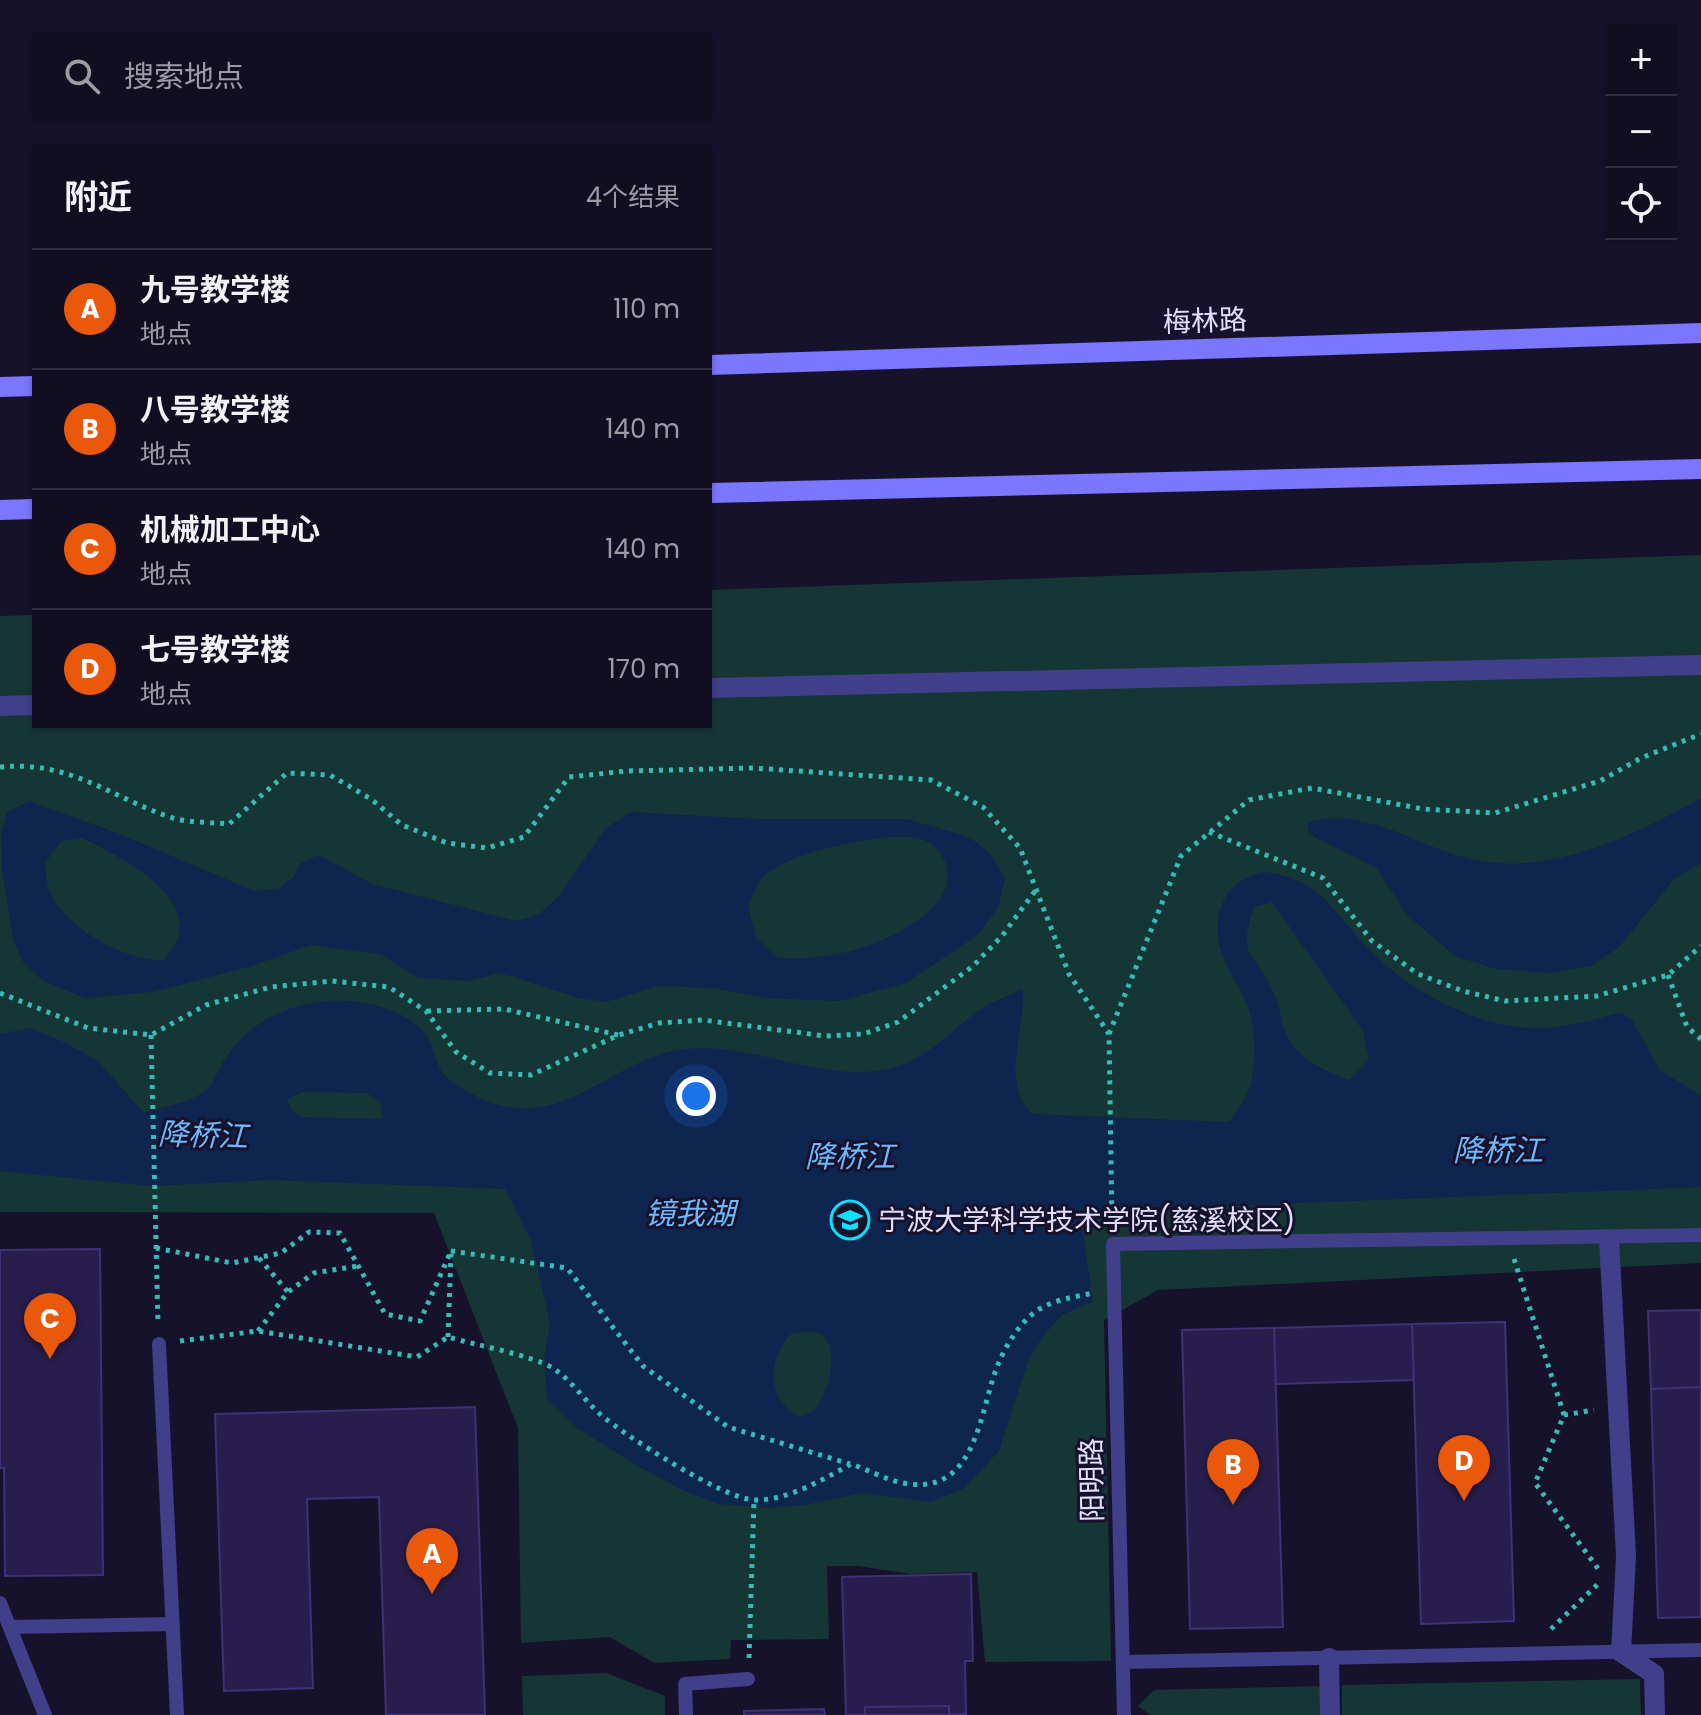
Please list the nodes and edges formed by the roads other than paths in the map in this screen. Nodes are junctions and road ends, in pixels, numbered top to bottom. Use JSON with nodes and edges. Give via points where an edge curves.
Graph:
{"nodes":[{"id":1,"x":1701,"y":333,"type":"edge"},
{"id":2,"x":712,"y":365,"type":"edge"},
{"id":3,"x":32,"y":386,"type":"edge"},
{"id":4,"x":0,"y":387,"type":"edge"},
{"id":5,"x":1701,"y":469,"type":"edge"},
{"id":6,"x":712,"y":493,"type":"edge"},
{"id":7,"x":32,"y":509,"type":"edge"},
{"id":8,"x":0,"y":510,"type":"edge"},
{"id":9,"x":1701,"y":665,"type":"edge"},
{"id":10,"x":712,"y":688,"type":"edge"},
{"id":11,"x":32,"y":705,"type":"edge"},
{"id":12,"x":0,"y":706,"type":"edge"},
{"id":13,"x":1701,"y":1235,"type":"edge"},
{"id":14,"x":1609,"y":1239,"type":"junction"},
{"id":15,"x":159,"y":1344,"type":"road end"},
{"id":16,"x":0,"y":1603,"type":"edge"},
{"id":17,"x":173,"y":1624,"type":"junction"},
{"id":18,"x":12,"y":1627,"type":"junction"},
{"id":19,"x":1701,"y":1650,"type":"edge"},
{"id":20,"x":1621,"y":1652,"type":"junction"},
{"id":21,"x":1329,"y":1658,"type":"junction"},
{"id":22,"x":1123,"y":1662,"type":"junction"},
{"id":23,"x":748,"y":1679,"type":"road end"},
{"id":24,"x":45,"y":1715,"type":"edge"},
{"id":25,"x":177,"y":1715,"type":"edge"},
{"id":26,"x":686,"y":1715,"type":"edge"},
{"id":27,"x":1124,"y":1715,"type":"edge"},
{"id":28,"x":1330,"y":1715,"type":"edge"},
{"id":29,"x":1655,"y":1715,"type":"edge"}],
"edges":[{"from":1,"to":2,"type":"main road","name":"梅林路"},
{"from":3,"to":4,"type":"main road"},
{"from":5,"to":6,"type":"main road"},
{"from":7,"to":8,"type":"main road"},
{"from":9,"to":10,"type":"street"},
{"from":11,"to":12,"type":"street"},
{"from":13,"to":14,"type":"lane"},
{"from":14,"to":20,"type":"street","via":[[1626,1556]]},
{"from":14,"to":22,"type":"lane","name":"阳明路","via":[[1113,1244]]},
{"from":15,"to":17,"type":"lane"},
{"from":16,"to":18,"type":"lane"},
{"from":17,"to":18,"type":"lane"},
{"from":17,"to":25,"type":"lane"},
{"from":18,"to":24,"type":"lane"},
{"from":19,"to":20,"type":"lane"},
{"from":20,"to":21,"type":"lane"},
{"from":20,"to":29,"type":"street","via":[[1654,1674]]},
{"from":21,"to":22,"type":"lane"},
{"from":21,"to":28,"type":"street"},
{"from":22,"to":27,"type":"lane","name":"阳明路"},
{"from":23,"to":26,"type":"lane","via":[[685,1684]]}]}
